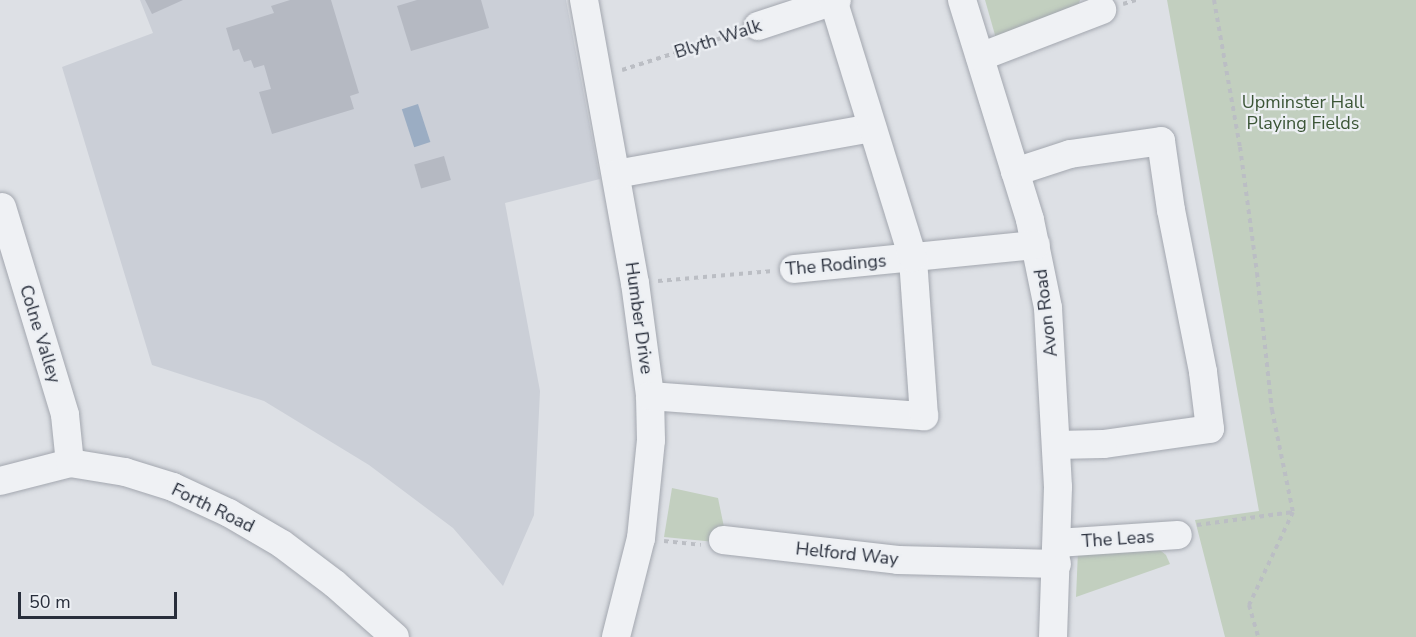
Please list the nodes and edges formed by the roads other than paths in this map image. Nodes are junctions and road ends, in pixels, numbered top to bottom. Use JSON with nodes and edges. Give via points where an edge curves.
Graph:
{"nodes":[{"id":1,"x":584,"y":0,"type":"edge"},
{"id":2,"x":834,"y":0,"type":"edge"},
{"id":3,"x":962,"y":0,"type":"edge"},
{"id":4,"x":1102,"y":10,"type":"dead end"},
{"id":5,"x":758,"y":26,"type":"road end"},
{"id":6,"x":980,"y":57,"type":"junction"},
{"id":7,"x":872,"y":128,"type":"junction"},
{"id":8,"x":1015,"y":172,"type":"junction"},
{"id":9,"x":616,"y":174,"type":"junction"},
{"id":10,"x":3,"y":207,"type":"dead end"},
{"id":11,"x":1036,"y":244,"type":"junction"},
{"id":12,"x":913,"y":258,"type":"junction"},
{"id":13,"x":794,"y":269,"type":"road end"},
{"id":14,"x":650,"y":396,"type":"junction"},
{"id":15,"x":1056,"y":445,"type":"junction"},
{"id":16,"x":70,"y":463,"type":"junction"},
{"id":17,"x":0,"y":481,"type":"edge"},
{"id":18,"x":1178,"y":535,"type":"road end"},
{"id":19,"x":723,"y":540,"type":"road end"},
{"id":20,"x":1057,"y":554,"type":"junction"},
{"id":21,"x":387,"y":634,"type":"edge"},
{"id":22,"x":616,"y":637,"type":"edge"},
{"id":23,"x":1053,"y":637,"type":"edge"}],
"edges":[{"from":1,"to":9,"type":"street","name":"Humber Drive"},
{"from":2,"to":5,"type":"street","name":"Blyth Walk"},
{"from":2,"to":7,"type":"street"},
{"from":3,"to":6,"type":"street","name":"Avon Road"},
{"from":4,"to":6,"type":"street"},
{"from":6,"to":8,"type":"street","name":"Avon Road"},
{"from":7,"to":9,"type":"street"},
{"from":7,"to":12,"type":"street"},
{"from":8,"to":11,"type":"street","name":"Avon Road"},
{"from":8,"to":15,"type":"street","via":[[1080,152],[1161,141],[1203,372],[1210,429],[1103,444]]},
{"from":9,"to":14,"type":"street","name":"Humber Drive"},
{"from":10,"to":16,"type":"street","name":"Colne Valley","via":[[65,415]]},
{"from":11,"to":12,"type":"street","name":"The Rodings"},
{"from":11,"to":15,"type":"street","name":"Avon Road","via":[[1048,308]]},
{"from":12,"to":13,"type":"street","name":"The Rodings"},
{"from":12,"to":14,"type":"street","via":[[924,416]]},
{"from":14,"to":22,"type":"street","name":"Humber Drive","via":[[651,441],[641,538]]},
{"from":15,"to":20,"type":"street","name":"Avon Road"},
{"from":16,"to":17,"type":"street","name":"Forth Road"},
{"from":16,"to":21,"type":"street","name":"Forth Road","via":[[125,472],[173,487],[229,513],[282,544],[335,584]]},
{"from":18,"to":20,"type":"street","name":"The Leas"},
{"from":19,"to":20,"type":"street","name":"Helford Way","via":[[898,560]]},
{"from":20,"to":23,"type":"street","name":"Avon Road"}]}
